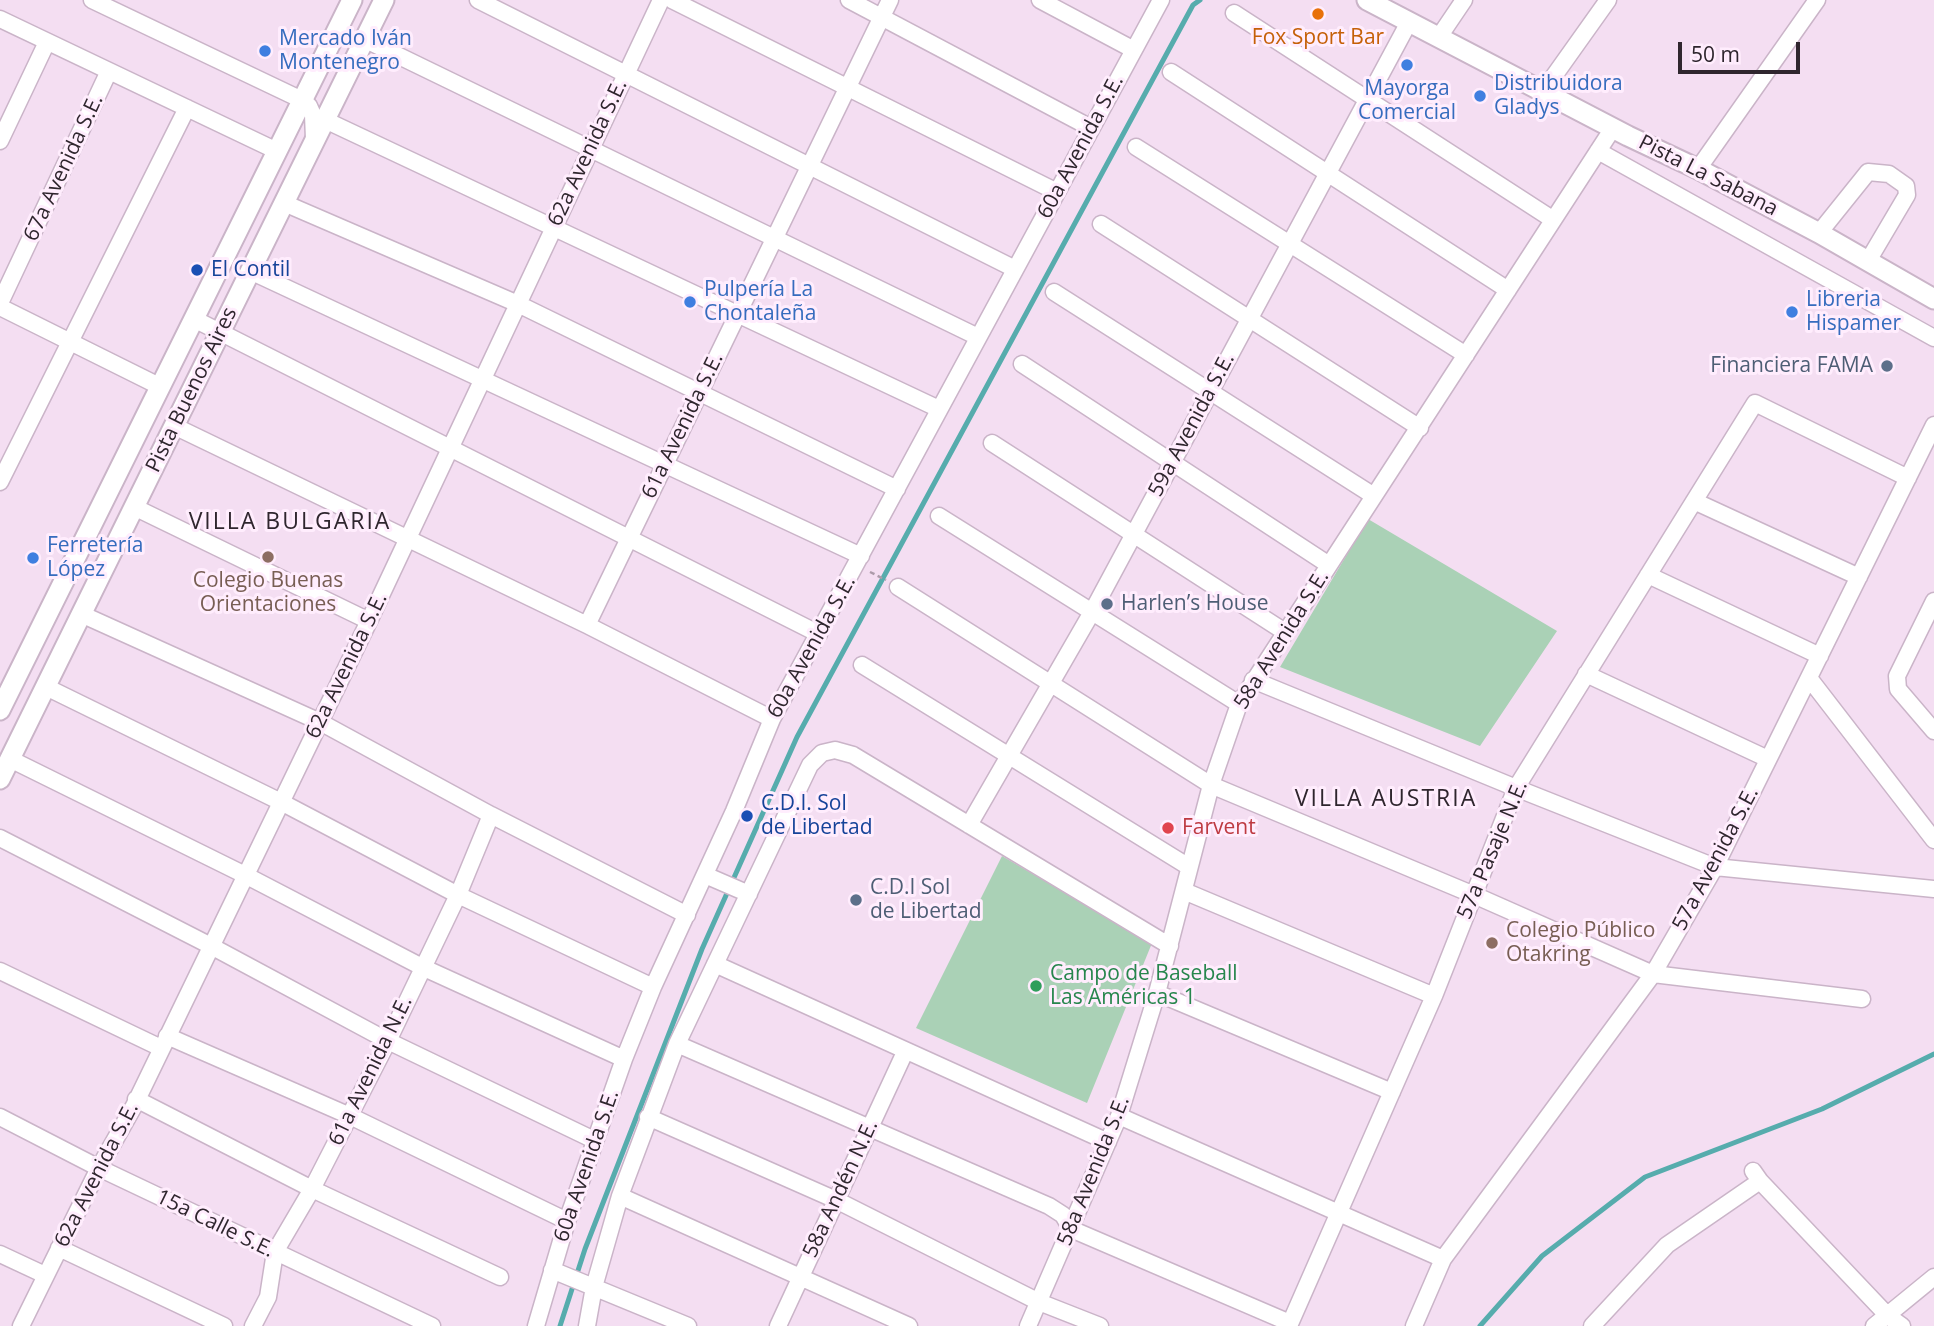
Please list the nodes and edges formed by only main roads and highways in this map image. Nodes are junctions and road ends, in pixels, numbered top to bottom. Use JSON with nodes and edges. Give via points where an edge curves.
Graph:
{"nodes":[{"id":1,"x":352,"y":0,"type":"edge"},
{"id":2,"x":384,"y":0,"type":"edge"},
{"id":3,"x":1367,"y":0,"type":"edge"},
{"id":4,"x":1934,"y":299,"type":"edge"},
{"id":5,"x":0,"y":710,"type":"edge"},
{"id":6,"x":0,"y":779,"type":"edge"}],
"edges":[{"from":1,"to":5,"type":"main road","name":"Pista Buenos Aires"},
{"from":2,"to":6,"type":"main road","name":"Pista Buenos Aires"},
{"from":3,"to":4,"type":"main road","name":"Pista La Sabana","via":[[1698,169]]}]}
